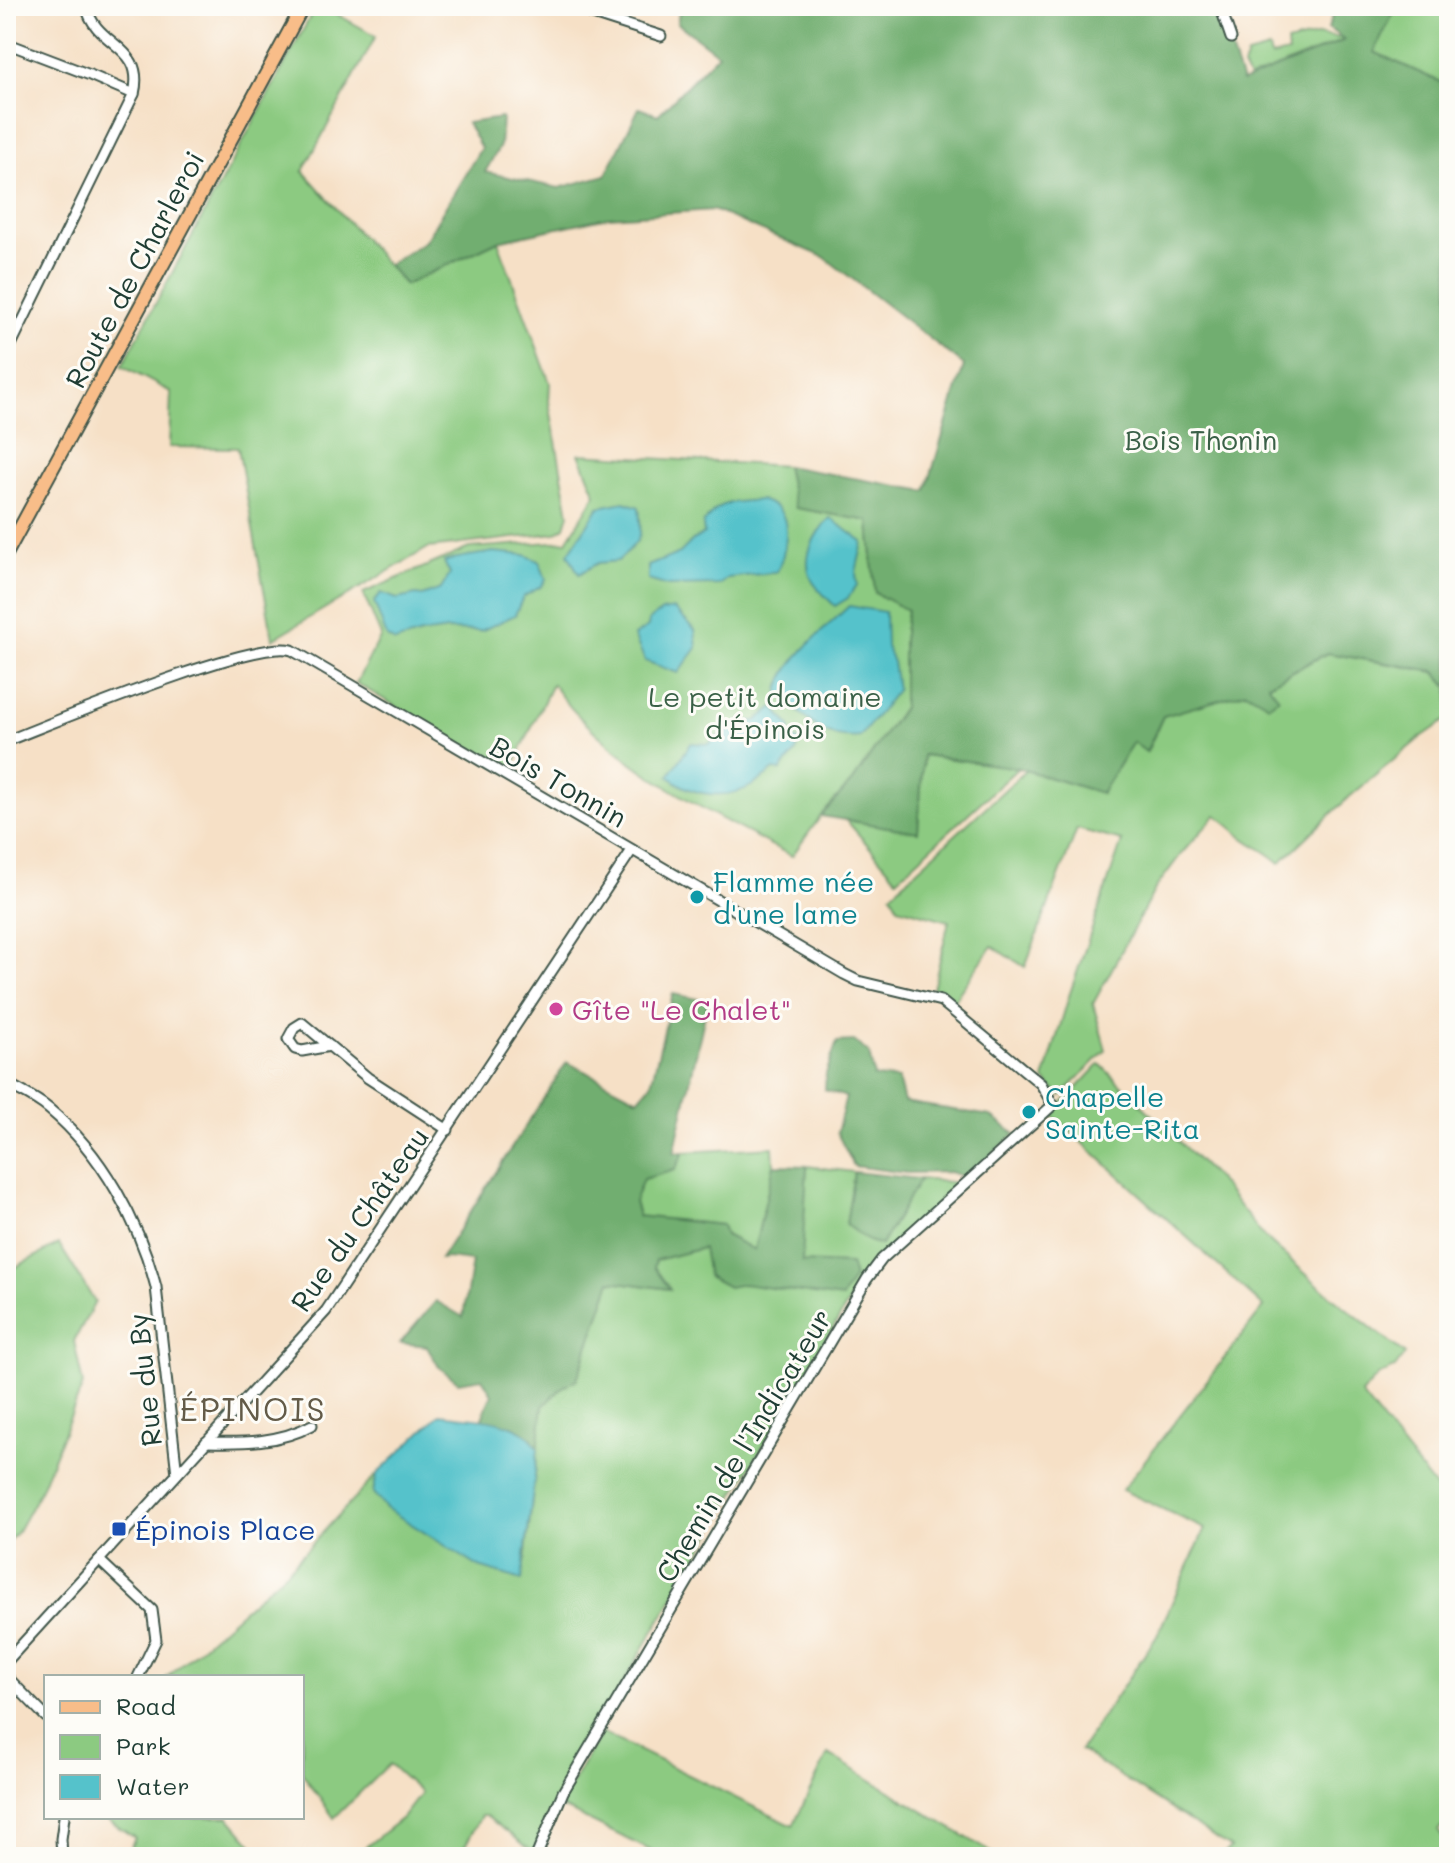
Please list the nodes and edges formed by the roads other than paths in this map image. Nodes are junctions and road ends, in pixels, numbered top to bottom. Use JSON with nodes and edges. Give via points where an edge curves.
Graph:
{"nodes":[{"id":1,"x":86,"y":6,"type":"edge"},
{"id":2,"x":303,"y":6,"type":"edge"},
{"id":3,"x":568,"y":6,"type":"edge"},
{"id":4,"x":1220,"y":6,"type":"edge"},
{"id":5,"x":661,"y":36,"type":"dead end"},
{"id":6,"x":1231,"y":38,"type":"dead end"},
{"id":7,"x":6,"y":43,"type":"edge"},
{"id":8,"x":134,"y":94,"type":"junction"},
{"id":9,"x":6,"y":355,"type":"edge"},
{"id":10,"x":6,"y":554,"type":"edge"},
{"id":11,"x":6,"y":741,"type":"edge"},
{"id":12,"x":632,"y":850,"type":"junction"},
{"id":13,"x":330,"y":1046,"type":"dead end"},
{"id":14,"x":6,"y":1083,"type":"edge"},
{"id":15,"x":1053,"y":1105,"type":"joint"},
{"id":16,"x":448,"y":1130,"type":"junction"},
{"id":17,"x":312,"y":1425,"type":"dead end"},
{"id":18,"x":206,"y":1442,"type":"junction"},
{"id":19,"x":177,"y":1474,"type":"junction"},
{"id":20,"x":99,"y":1560,"type":"junction"},
{"id":21,"x":11,"y":1651,"type":"edge"},
{"id":22,"x":6,"y":1662,"type":"edge"},
{"id":23,"x":139,"y":1675,"type":"edge"},
{"id":24,"x":6,"y":1676,"type":"edge"},
{"id":25,"x":44,"y":1715,"type":"edge"},
{"id":26,"x":64,"y":1819,"type":"edge"},
{"id":27,"x":62,"y":1857,"type":"edge"},
{"id":28,"x":536,"y":1857,"type":"edge"}],
"edges":[{"from":1,"to":8,"type":"street","via":[[95,27],[132,60]]},
{"from":2,"to":10,"type":"main road","name":"Route de Charleroi"},
{"from":3,"to":5,"type":"street"},
{"from":4,"to":6,"type":"street"},
{"from":7,"to":8,"type":"street"},
{"from":8,"to":9,"type":"street"},
{"from":11,"to":12,"type":"street","name":"Bois Tonnin","via":[[213,664],[286,648]]},
{"from":12,"to":15,"type":"street","name":"Bois Tonnin","via":[[858,981],[941,1001],[1041,1084]]},
{"from":12,"to":16,"type":"street","name":"Rue du Château"},
{"from":13,"to":16,"type":"street","name":"Rue du Château","via":[[368,1078]]},
{"from":14,"to":19,"type":"street","name":"Rue du By","via":[[46,1106],[87,1150],[112,1183],[149,1261]]},
{"from":15,"to":28,"type":"street","name":"Chemin de l'Indicateur","via":[[882,1259],[867,1279],[563,1792]]},
{"from":16,"to":18,"type":"street","name":"Rue du Château","via":[[326,1311]]},
{"from":17,"to":18,"type":"street","via":[[289,1437]]},
{"from":18,"to":19,"type":"street","name":"Rue du Château"},
{"from":19,"to":20,"type":"street","name":"Rue du By"},
{"from":20,"to":21,"type":"street","name":"Rue du By"},
{"from":20,"to":23,"type":"street","via":[[152,1610],[156,1640]]},
{"from":21,"to":22,"type":"street","name":"Rue du By"},
{"from":24,"to":25,"type":"street"},
{"from":26,"to":27,"type":"street"}]}
